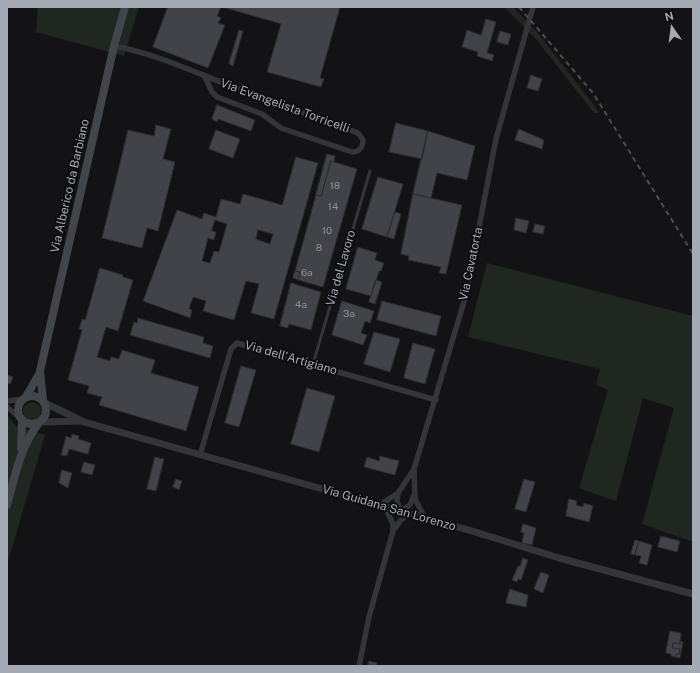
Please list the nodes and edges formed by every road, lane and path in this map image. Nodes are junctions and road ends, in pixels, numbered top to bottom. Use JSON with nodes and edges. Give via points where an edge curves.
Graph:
{"nodes":[{"id":1,"x":534,"y":7,"type":"edge"},
{"id":2,"x":124,"y":8,"type":"edge"},
{"id":3,"x":114,"y":46,"type":"junction"},
{"id":4,"x":204,"y":76,"type":"junction"},
{"id":5,"x":370,"y":171,"type":"dead end"},
{"id":6,"x":313,"y":364,"type":"junction"},
{"id":7,"x":40,"y":371,"type":"junction"},
{"id":8,"x":25,"y":398,"type":"junction"},
{"id":9,"x":436,"y":400,"type":"junction"},
{"id":10,"x":7,"y":401,"type":"edge"},
{"id":11,"x":44,"y":402,"type":"junction"},
{"id":12,"x":7,"y":407,"type":"edge"},
{"id":13,"x":21,"y":419,"type":"junction"},
{"id":14,"x":84,"y":422,"type":"junction"},
{"id":15,"x":40,"y":423,"type":"junction"},
{"id":16,"x":21,"y":453,"type":"junction"},
{"id":17,"x":200,"y":455,"type":"junction"},
{"id":18,"x":414,"y":469,"type":"junction"},
{"id":19,"x":398,"y":493,"type":"junction"},
{"id":20,"x":414,"y":495,"type":"junction"},
{"id":21,"x":7,"y":505,"type":"edge"},
{"id":22,"x":382,"y":506,"type":"junction"},
{"id":23,"x":401,"y":511,"type":"junction"},
{"id":24,"x":410,"y":514,"type":"junction"},
{"id":25,"x":425,"y":518,"type":"junction"},
{"id":26,"x":393,"y":531,"type":"junction"},
{"id":27,"x":693,"y":594,"type":"edge"},
{"id":28,"x":359,"y":666,"type":"edge"}],
"edges":[{"from":1,"to":9,"type":"street","name":"Via Cavatorta","via":[[496,139],[466,294]]},
{"from":2,"to":3,"type":"main road","name":"Via Alberico da Barbiano"},
{"from":3,"to":4,"type":"street","name":"Via Evangelista Torricelli","via":[[139,50]]},
{"from":3,"to":7,"type":"main road","name":"Via Alberico da Barbiano"},
{"from":4,"to":4,"type":"street","name":"Via Evangelista Torricelli","via":[[217,97],[262,114],[281,128],[352,152],[358,151],[362,146],[363,140],[358,133]]},
{"from":5,"to":6,"type":"lane","name":"Via del Lavoro"},
{"from":6,"to":9,"type":"street","name":"Via dell'Artigiano"},
{"from":6,"to":17,"type":"street","name":"Via dell'Artigiano","via":[[239,343],[233,345]]},
{"from":7,"to":8,"type":"main road","name":"Via Alberico da Barbiano"},
{"from":7,"to":11,"type":"main road","name":"Via Alberico da Barbiano"},
{"from":8,"to":10,"type":"street"},
{"from":8,"to":11,"type":"main road","via":[[35,396]]},
{"from":8,"to":13,"type":"main road","via":[[18,407]]},
{"from":9,"to":18,"type":"street","name":"Via Cavatorta"},
{"from":11,"to":14,"type":"street"},
{"from":11,"to":15,"type":"main road","via":[[47,411]]},
{"from":12,"to":13,"type":"street"},
{"from":13,"to":15,"type":"main road","via":[[29,424]]},
{"from":13,"to":16,"type":"main road"},
{"from":14,"to":15,"type":"street"},
{"from":14,"to":17,"type":"street","name":"Via Guidana San Lorenzo"},
{"from":15,"to":16,"type":"main road","via":[[29,436]]},
{"from":16,"to":21,"type":"main road"},
{"from":17,"to":22,"type":"street","name":"Via Guidana San Lorenzo"},
{"from":18,"to":19,"type":"street"},
{"from":18,"to":20,"type":"street","name":"Via Cavatorta"},
{"from":19,"to":22,"type":"street"},
{"from":19,"to":23,"type":"street","via":[[397,501]]},
{"from":20,"to":23,"type":"street","via":[[410,505]]},
{"from":20,"to":25,"type":"street","name":"Via Cavatorta"},
{"from":22,"to":23,"type":"street","name":"Via Guidana San Lorenzo"},
{"from":22,"to":26,"type":"street","via":[[393,524]]},
{"from":23,"to":24,"type":"street","name":"Via Guidana San Lorenzo"},
{"from":24,"to":25,"type":"street","name":"Via Guidana San Lorenzo"},
{"from":24,"to":26,"type":"street"},
{"from":25,"to":27,"type":"street","name":"Via Guidana San Lorenzo"},
{"from":26,"to":28,"type":"street","via":[[369,617]]}]}
